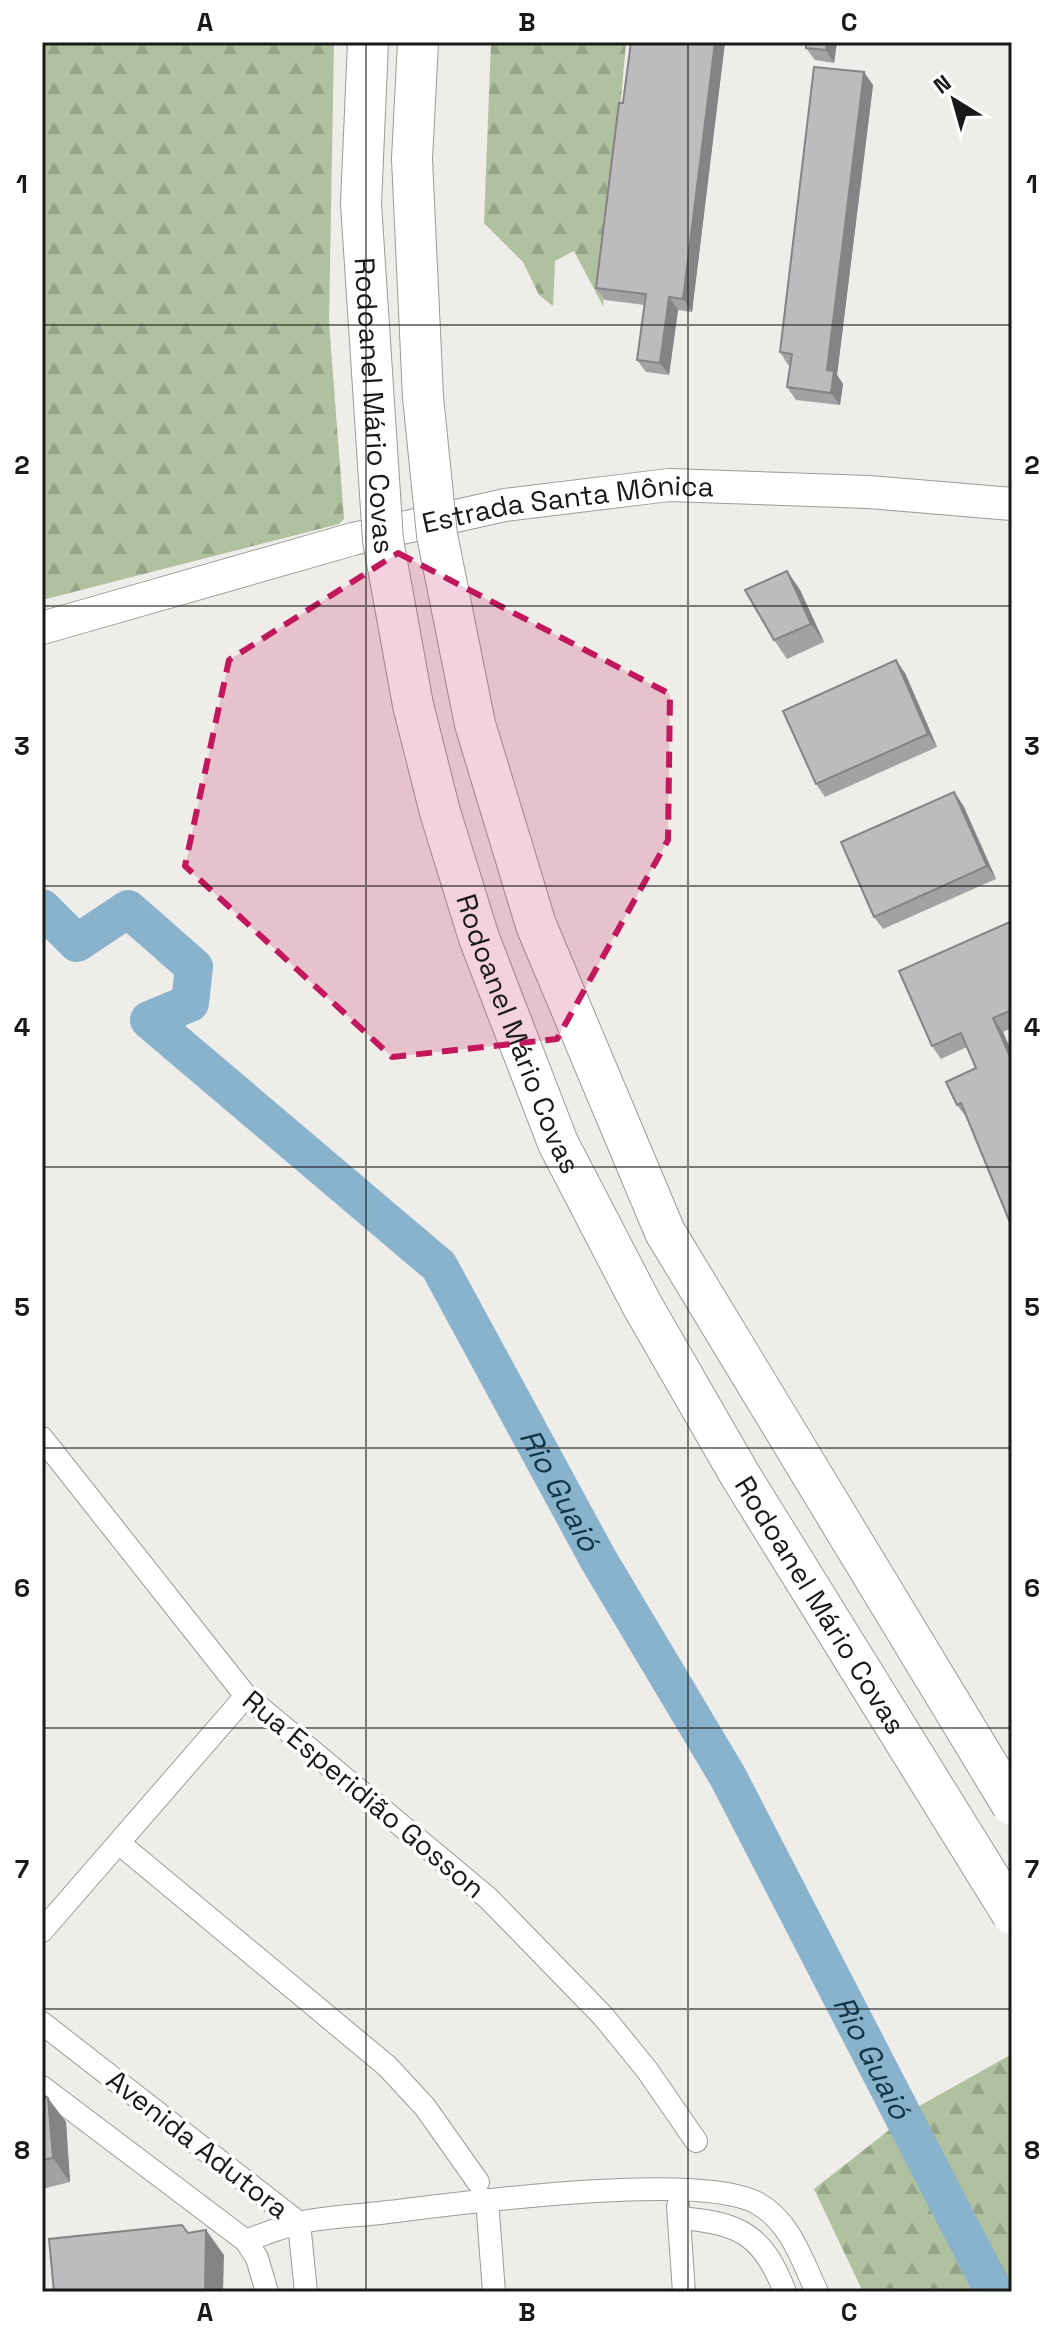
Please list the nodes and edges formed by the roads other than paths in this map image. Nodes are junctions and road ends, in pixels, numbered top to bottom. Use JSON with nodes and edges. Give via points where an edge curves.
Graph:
{"nodes":[{"id":1,"x":368,"y":42,"type":"edge"},
{"id":2,"x":418,"y":42,"type":"edge"},
{"id":3,"x":1012,"y":504,"type":"edge"},
{"id":4,"x":42,"y":628,"type":"edge"},
{"id":5,"x":42,"y":1438,"type":"edge"},
{"id":6,"x":246,"y":1696,"type":"junction"},
{"id":7,"x":1012,"y":1805,"type":"edge"},
{"id":8,"x":120,"y":1844,"type":"junction"},
{"id":9,"x":1012,"y":1914,"type":"edge"},
{"id":10,"x":42,"y":1931,"type":"edge"},
{"id":11,"x":42,"y":2023,"type":"edge"},
{"id":12,"x":42,"y":2087,"type":"edge"},
{"id":13,"x":696,"y":2141,"type":"dead end"},
{"id":14,"x":675,"y":2189,"type":"junction"},
{"id":15,"x":482,"y":2191,"type":"junction"},
{"id":16,"x":680,"y":2218,"type":"junction"},
{"id":17,"x":299,"y":2223,"type":"junction"},
{"id":18,"x":246,"y":2241,"type":"junction"},
{"id":19,"x":267,"y":2292,"type":"edge"},
{"id":20,"x":306,"y":2292,"type":"edge"},
{"id":21,"x":494,"y":2292,"type":"edge"},
{"id":22,"x":684,"y":2292,"type":"edge"},
{"id":23,"x":785,"y":2292,"type":"edge"},
{"id":24,"x":817,"y":2292,"type":"edge"}],
"edges":[{"from":1,"to":9,"type":"highway","name":"Rodoanel Mário Covas","bridge":true,"via":[[361,204],[383,540],[413,705],[479,938],[558,1143],[642,1305],[740,1475]]},
{"from":2,"to":7,"type":"highway","name":"Rodoanel Mário Covas","bridge":true,"via":[[412,159],[423,397],[437,535],[475,724],[536,925],[665,1232]]},
{"from":3,"to":4,"type":"main road","name":"Estrada Santa Mônica","via":[[869,492],[669,485],[505,505],[353,539]]},
{"from":5,"to":6,"type":"street","name":"Rua Esperidião Gosson"},
{"from":6,"to":8,"type":"street"},
{"from":6,"to":13,"type":"street","name":"Rua Esperidião Gosson","via":[[488,1898],[603,2016]]},
{"from":8,"to":10,"type":"street"},
{"from":8,"to":15,"type":"street","via":[[387,2066],[425,2107]]},
{"from":11,"to":17,"type":"street","name":"Avenida Adutora"},
{"from":12,"to":18,"type":"street"},
{"from":14,"to":15,"type":"street"},
{"from":14,"to":16,"type":"street"},
{"from":14,"to":24,"type":"street","via":[[725,2193],[757,2203],[790,2235]]},
{"from":15,"to":17,"type":"street"},
{"from":15,"to":21,"type":"street"},
{"from":16,"to":22,"type":"street"},
{"from":16,"to":23,"type":"street","via":[[721,2221],[738,2228],[767,2253]]},
{"from":17,"to":18,"type":"street"},
{"from":17,"to":20,"type":"street","name":"Avenida Adutora"},
{"from":18,"to":19,"type":"street","name":"Avenida Adutora"}]}
